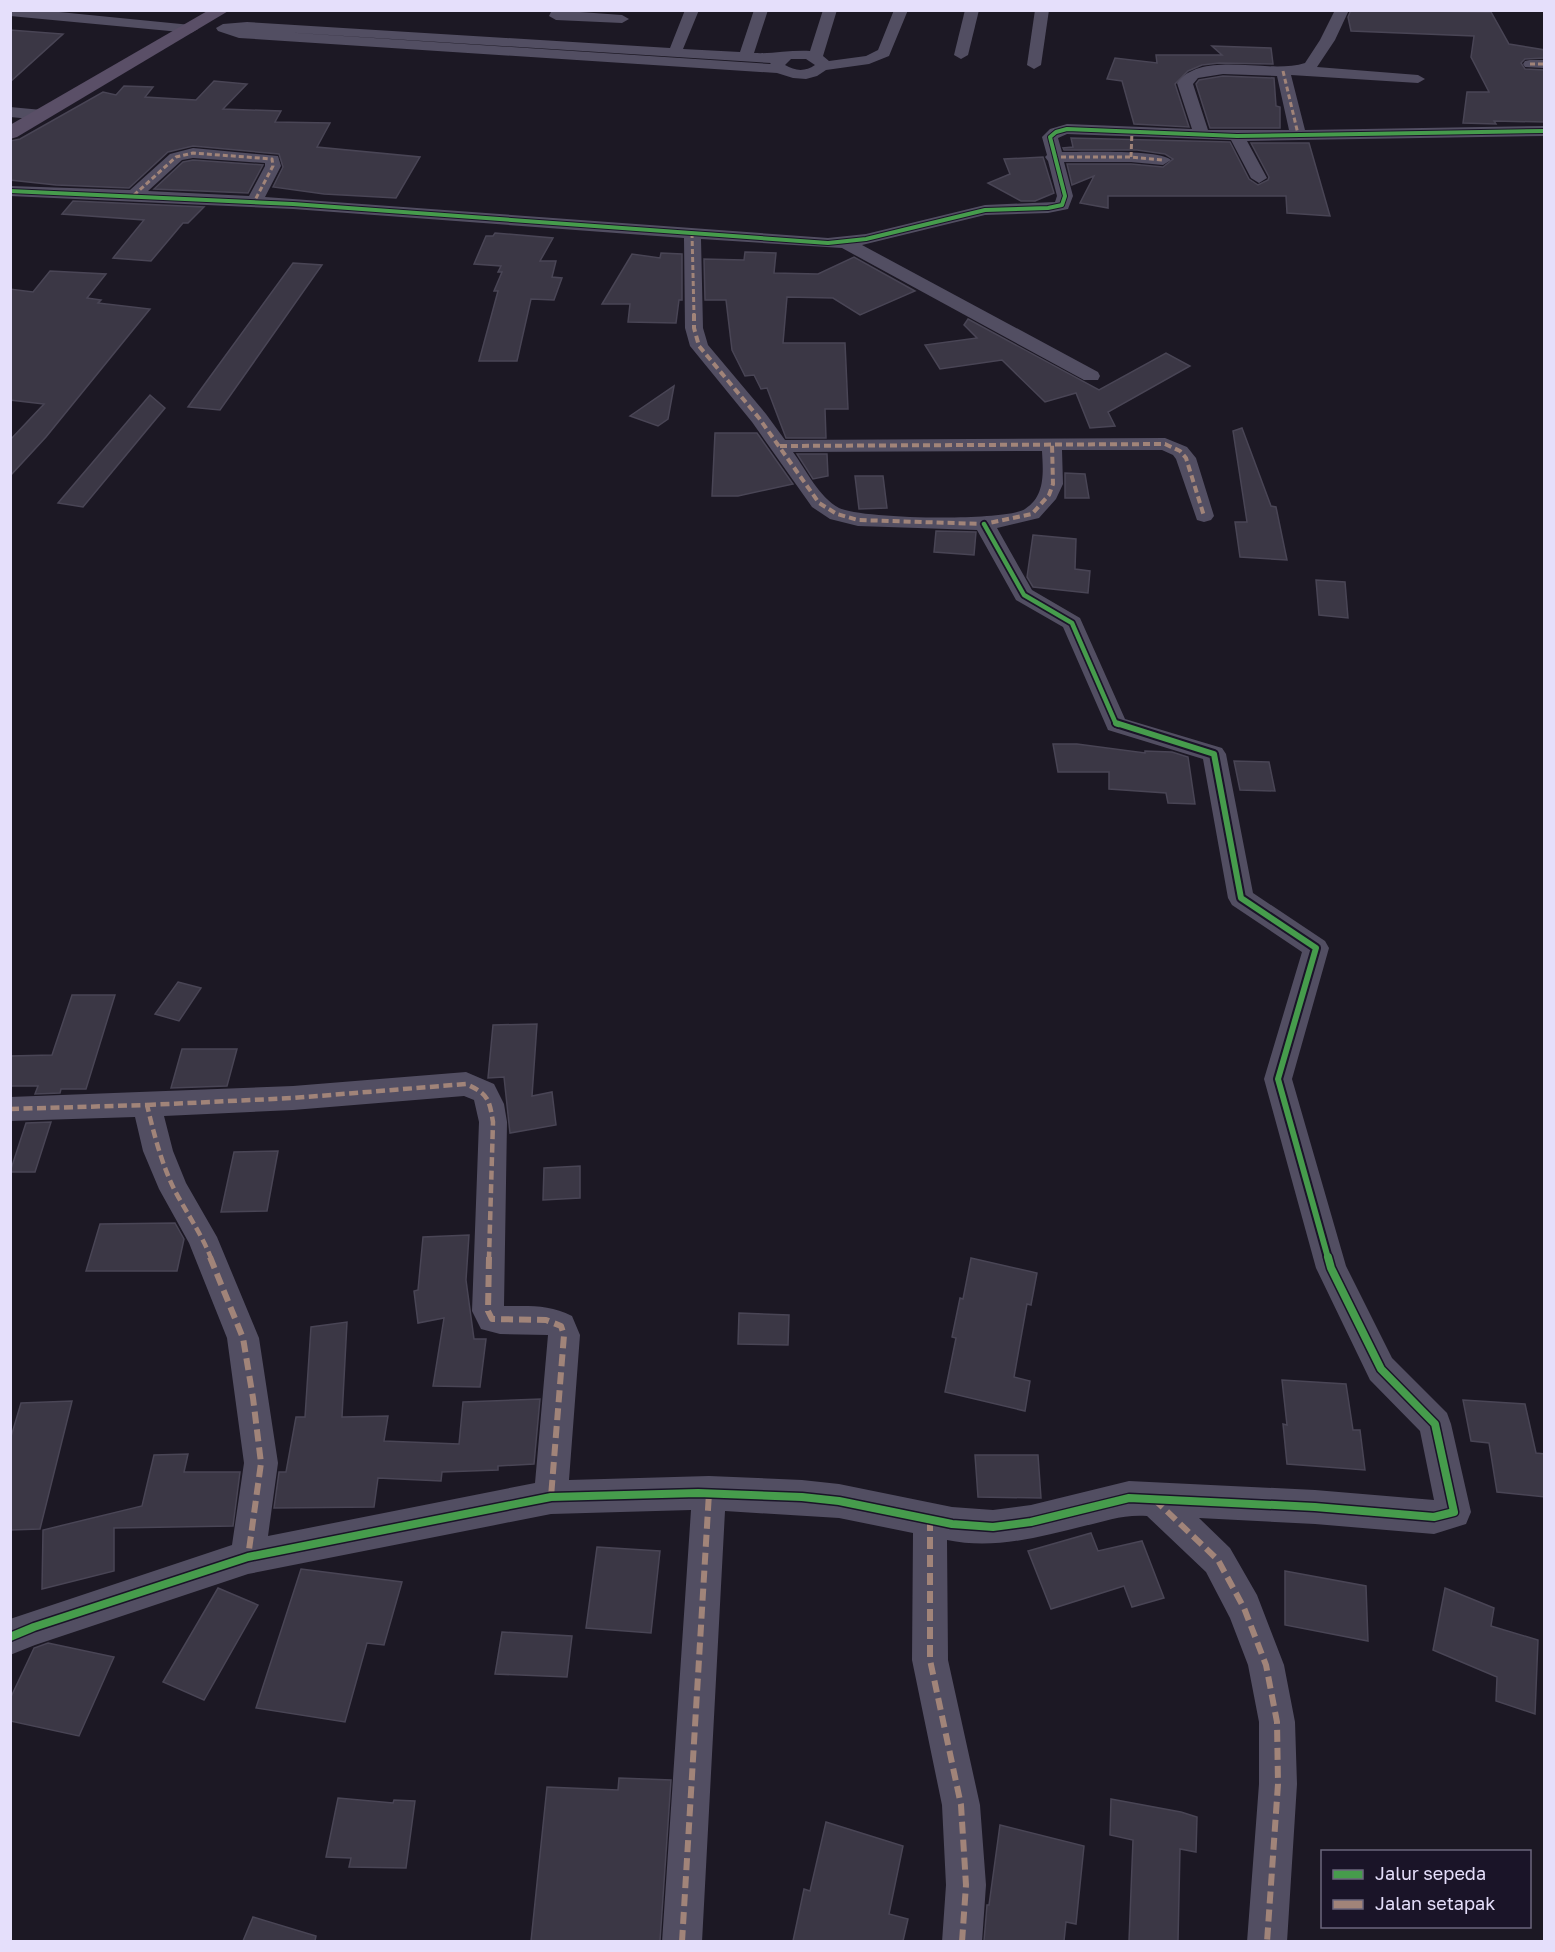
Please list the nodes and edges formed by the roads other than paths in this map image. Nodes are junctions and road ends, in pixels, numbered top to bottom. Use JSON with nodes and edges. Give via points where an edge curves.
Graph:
{"nodes":[{"id":1,"x":560,"y":10,"type":"edge"},
{"id":2,"x":692,"y":10,"type":"edge"},
{"id":3,"x":761,"y":10,"type":"edge"},
{"id":4,"x":830,"y":10,"type":"edge"},
{"id":5,"x":901,"y":10,"type":"edge"},
{"id":6,"x":972,"y":10,"type":"edge"},
{"id":7,"x":1042,"y":10,"type":"edge"},
{"id":8,"x":1342,"y":10,"type":"edge"},
{"id":9,"x":10,"y":12,"type":"edge"},
{"id":10,"x":624,"y":15,"type":"edge"},
{"id":11,"x":223,"y":19,"type":"edge"},
{"id":12,"x":194,"y":27,"type":"junction"},
{"id":13,"x":137,"y":39,"type":"dead end"},
{"id":14,"x":168,"y":41,"type":"junction"},
{"id":15,"x":609,"y":43,"type":"dead end"},
{"id":16,"x":677,"y":47,"type":"dead end"},
{"id":17,"x":747,"y":52,"type":"dead end"},
{"id":18,"x":960,"y":55,"type":"dead end"},
{"id":19,"x":818,"y":61,"type":"junction"},
{"id":20,"x":1034,"y":65,"type":"dead end"},
{"id":21,"x":1291,"y":71,"type":"junction"},
{"id":22,"x":1418,"y":79,"type":"dead end"},
{"id":23,"x":10,"y":112,"type":"edge"},
{"id":24,"x":42,"y":115,"type":"junction"},
{"id":25,"x":1132,"y":131,"type":"junction"},
{"id":26,"x":1545,"y":131,"type":"edge"},
{"id":27,"x":10,"y":134,"type":"edge"},
{"id":28,"x":1298,"y":134,"type":"junction"},
{"id":29,"x":1202,"y":135,"type":"junction"},
{"id":30,"x":1238,"y":136,"type":"junction"},
{"id":31,"x":1053,"y":157,"type":"junction"},
{"id":32,"x":1131,"y":157,"type":"junction"},
{"id":33,"x":1163,"y":160,"type":"dead end"},
{"id":34,"x":1259,"y":178,"type":"dead end"},
{"id":35,"x":10,"y":190,"type":"edge"},
{"id":36,"x":134,"y":195,"type":"junction"},
{"id":37,"x":254,"y":202,"type":"junction"},
{"id":38,"x":692,"y":233,"type":"junction"},
{"id":39,"x":845,"y":243,"type":"junction"},
{"id":40,"x":1091,"y":376,"type":"dead end"},
{"id":41,"x":1052,"y":444,"type":"junction"},
{"id":42,"x":780,"y":446,"type":"junction"},
{"id":43,"x":1204,"y":516,"type":"dead end"},
{"id":44,"x":984,"y":524,"type":"junction"},
{"id":45,"x":147,"y":1105,"type":"junction"},
{"id":46,"x":10,"y":1109,"type":"edge"},
{"id":47,"x":709,"y":1493,"type":"junction"},
{"id":48,"x":551,"y":1497,"type":"junction"},
{"id":49,"x":1154,"y":1499,"type":"junction"},
{"id":50,"x":930,"y":1519,"type":"junction"},
{"id":51,"x":248,"y":1557,"type":"junction"},
{"id":52,"x":10,"y":1637,"type":"edge"},
{"id":53,"x":682,"y":1941,"type":"edge"},
{"id":54,"x":962,"y":1941,"type":"edge"},
{"id":55,"x":1267,"y":1941,"type":"edge"}],
"edges":[{"from":1,"to":10,"type":"street","via":[[556,16]]},
{"from":2,"to":16,"type":"street"},
{"from":3,"to":17,"type":"street"},
{"from":4,"to":19,"type":"street"},
{"from":5,"to":19,"type":"street","via":[[884,53],[869,60]]},
{"from":6,"to":18,"type":"street"},
{"from":7,"to":20,"type":"street"},
{"from":8,"to":21,"type":"street","via":[[1312,64]]},
{"from":9,"to":12,"type":"street"},
{"from":10,"to":15,"type":"street"},
{"from":11,"to":12,"type":"main road"},
{"from":11,"to":19,"type":"street","via":[[239,34],[779,64],[796,55]]},
{"from":12,"to":14,"type":"main road"},
{"from":13,"to":14,"type":"street"},
{"from":14,"to":24,"type":"main road"},
{"from":21,"to":22,"type":"street"},
{"from":21,"to":28,"type":"street"},
{"from":21,"to":29,"type":"street","via":[[1206,71],[1191,76],[1185,83]]},
{"from":23,"to":24,"type":"street"},
{"from":24,"to":27,"type":"main road"},
{"from":25,"to":29,"type":"street"},
{"from":25,"to":31,"type":"street","via":[[1062,130],[1050,137]]},
{"from":25,"to":32,"type":"street"},
{"from":26,"to":28,"type":"street"},
{"from":28,"to":30,"type":"street"},
{"from":29,"to":30,"type":"street"},
{"from":30,"to":34,"type":"street"},
{"from":31,"to":32,"type":"street"},
{"from":31,"to":39,"type":"street","via":[[1065,196],[1062,206],[970,212]]},
{"from":32,"to":33,"type":"street"},
{"from":35,"to":36,"type":"street"},
{"from":36,"to":37,"type":"street"},
{"from":36,"to":37,"type":"street","via":[[181,155],[272,159],[273,166]]},
{"from":37,"to":38,"type":"street"},
{"from":38,"to":39,"type":"street"},
{"from":38,"to":42,"type":"street","via":[[693,308],[699,346]]},
{"from":39,"to":40,"type":"street"},
{"from":41,"to":42,"type":"street"},
{"from":41,"to":43,"type":"street","via":[[1153,442],[1172,446],[1186,458]]},
{"from":41,"to":44,"type":"street","via":[[1053,484],[1043,504],[1032,514]]},
{"from":42,"to":44,"type":"street","via":[[819,503],[839,517]]},
{"from":44,"to":49,"type":"street","via":[[1024,595],[1072,623],[1116,724],[1214,754],[1241,898],[1316,948],[1278,1079],[1331,1269],[1381,1369],[1435,1424],[1455,1512],[1434,1517]]},
{"from":45,"to":46,"type":"street"},
{"from":45,"to":48,"type":"street","via":[[466,1084],[484,1092],[493,1122],[488,1311],[492,1319],[503,1321],[554,1321],[564,1335]]},
{"from":45,"to":51,"type":"street","via":[[158,1151],[174,1189],[202,1237],[243,1338],[261,1463]]},
{"from":47,"to":48,"type":"street"},
{"from":47,"to":50,"type":"street","via":[[839,1501]]},
{"from":47,"to":53,"type":"street"},
{"from":48,"to":51,"type":"street"},
{"from":49,"to":50,"type":"street","via":[[1130,1498],[993,1527]]},
{"from":49,"to":55,"type":"street","via":[[1218,1560],[1244,1608],[1266,1665],[1277,1722],[1278,1784]]},
{"from":50,"to":54,"type":"street","via":[[930,1660],[961,1805],[966,1885]]},
{"from":51,"to":52,"type":"street"}]}
